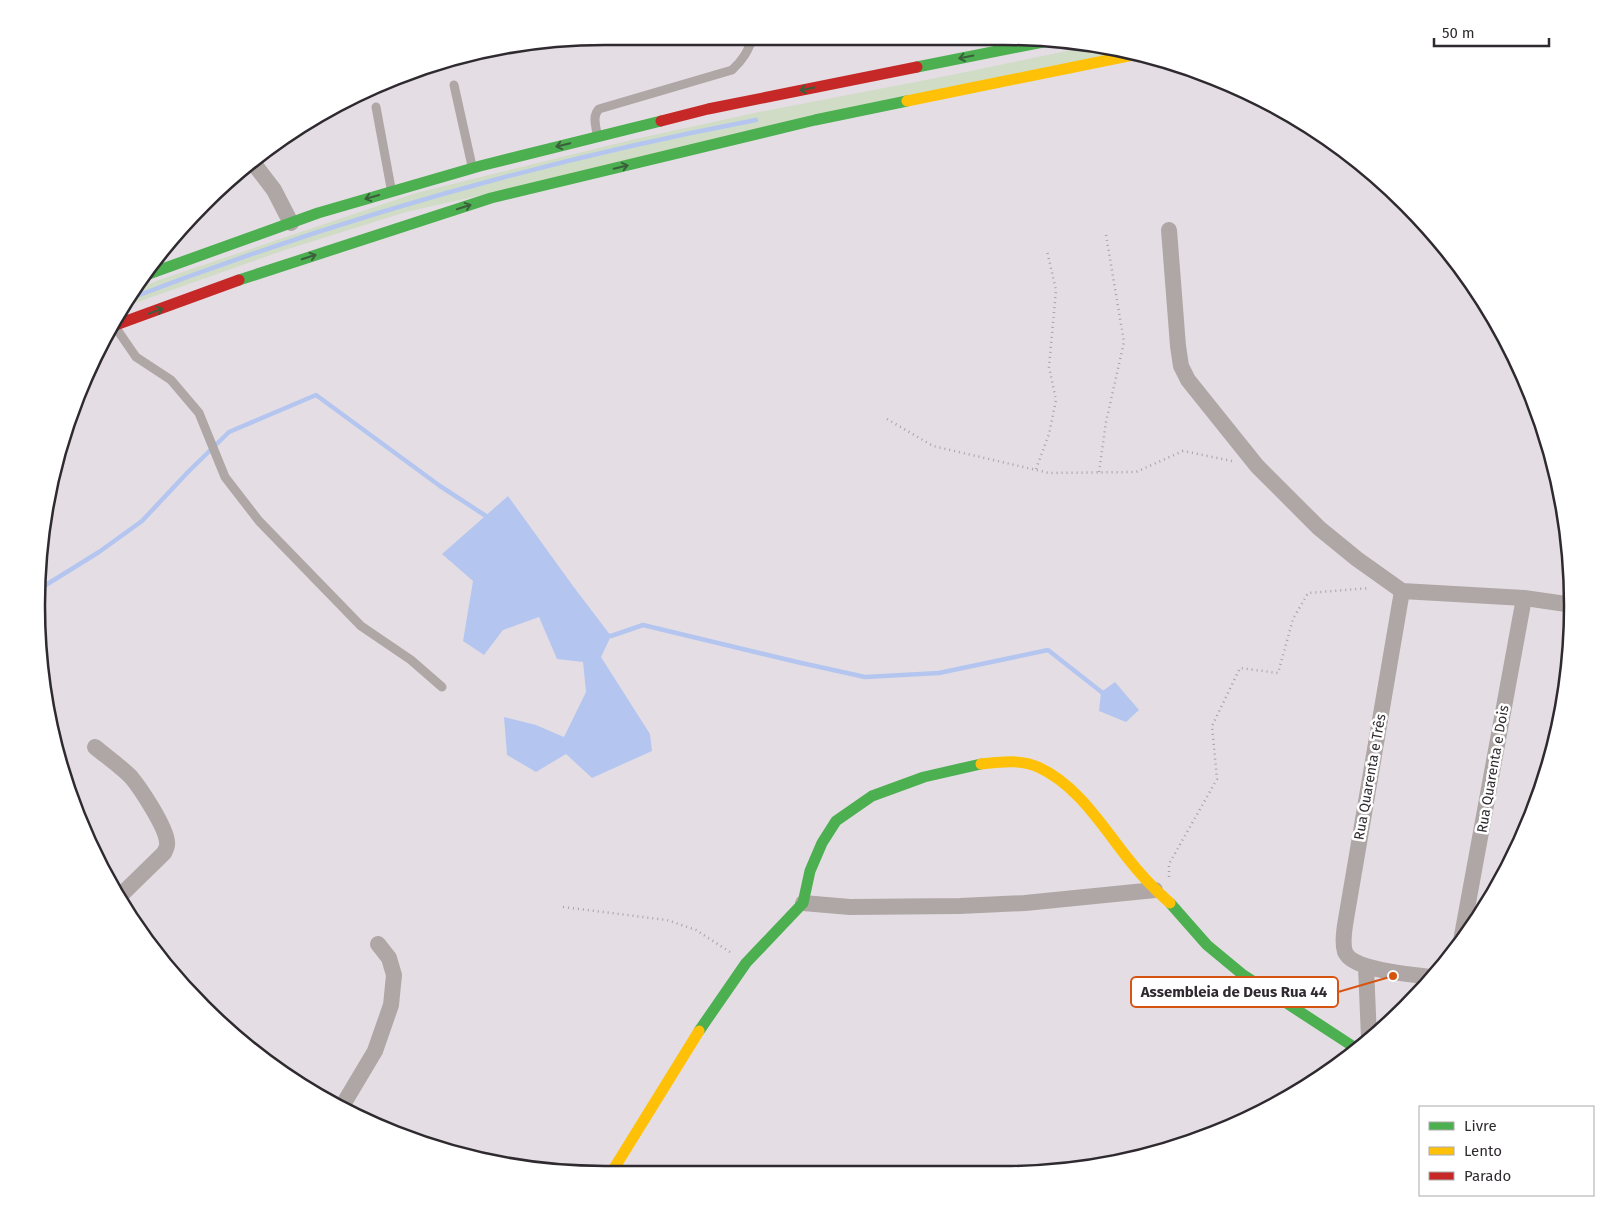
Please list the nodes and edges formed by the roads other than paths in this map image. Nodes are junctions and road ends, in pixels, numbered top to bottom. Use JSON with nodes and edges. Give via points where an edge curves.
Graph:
{"nodes":[{"id":1,"x":750,"y":45,"type":"edge"},
{"id":2,"x":1023,"y":46,"type":"edge"},
{"id":3,"x":1120,"y":58,"type":"edge"},
{"id":4,"x":454,"y":85,"type":"dead end"},
{"id":5,"x":376,"y":107,"type":"dead end"},
{"id":6,"x":598,"y":137,"type":"junction"},
{"id":7,"x":256,"y":167,"type":"edge"},
{"id":8,"x":473,"y":168,"type":"junction"},
{"id":9,"x":391,"y":192,"type":"junction"},
{"id":10,"x":291,"y":223,"type":"junction"},
{"id":11,"x":1169,"y":230,"type":"dead end"},
{"id":12,"x":155,"y":272,"type":"edge"},
{"id":13,"x":121,"y":324,"type":"edge"},
{"id":14,"x":116,"y":332,"type":"edge"},
{"id":15,"x":1402,"y":591,"type":"junction"},
{"id":16,"x":1524,"y":598,"type":"junction"},
{"id":17,"x":1564,"y":604,"type":"edge"},
{"id":18,"x":442,"y":687,"type":"dead end"},
{"id":19,"x":95,"y":746,"type":"dead end"},
{"id":20,"x":1155,"y":890,"type":"junction"},
{"id":21,"x":124,"y":892,"type":"edge"},
{"id":22,"x":803,"y":903,"type":"junction"},
{"id":23,"x":1464,"y":925,"type":"edge"},
{"id":24,"x":378,"y":944,"type":"dead end"},
{"id":25,"x":1359,"y":964,"type":"junction"},
{"id":26,"x":1424,"y":976,"type":"edge"},
{"id":27,"x":1368,"y":1031,"type":"edge"},
{"id":28,"x":1352,"y":1045,"type":"edge"},
{"id":29,"x":345,"y":1101,"type":"edge"},
{"id":30,"x":615,"y":1166,"type":"edge"}],
"edges":[{"from":1,"to":6,"type":"lane","via":[[732,70],[599,109],[595,118]]},
{"from":2,"to":6,"type":"main road","one_way":true,"via":[[708,109]]},
{"from":13,"to":3,"type":"main road","one_way":true,"via":[[243,279],[491,198],[815,120]]},
{"from":4,"to":8,"type":"lane"},
{"from":5,"to":9,"type":"lane"},
{"from":6,"to":8,"type":"main road","one_way":true},
{"from":7,"to":10,"type":"street","via":[[274,190]]},
{"from":8,"to":9,"type":"main road"},
{"from":9,"to":10,"type":"main road","one_way":true},
{"from":10,"to":12,"type":"main road"},
{"from":11,"to":15,"type":"street","via":[[1178,346],[1181,366],[1188,380],[1257,466],[1319,528]]},
{"from":14,"to":18,"type":"lane","via":[[136,357],[171,380],[199,412],[225,477],[259,521],[361,626],[411,660]]},
{"from":15,"to":16,"type":"street"},
{"from":15,"to":25,"type":"street","name":"Rua Quarenta e Três","via":[[1345,925],[1346,953]]},
{"from":16,"to":17,"type":"street"},
{"from":16,"to":23,"type":"street","name":"Rua Quarenta e Dois"},
{"from":19,"to":21,"type":"street","via":[[131,778],[165,830],[167,847],[164,853]]},
{"from":20,"to":22,"type":"street","via":[[960,906],[850,907]]},
{"from":20,"to":22,"type":"main road","via":[[1099,818],[1062,781],[1037,766],[1012,761],[975,764],[924,777],[872,796],[836,821],[810,871]]},
{"from":20,"to":28,"type":"main road","via":[[1207,945],[1242,974]]},
{"from":22,"to":30,"type":"main road","via":[[746,963],[702,1026]]},
{"from":24,"to":29,"type":"street","via":[[389,958],[394,975],[391,1005],[375,1051]]},
{"from":25,"to":26,"type":"street"},
{"from":25,"to":27,"type":"street","name":"Rua Quarenta e Três"}]}
